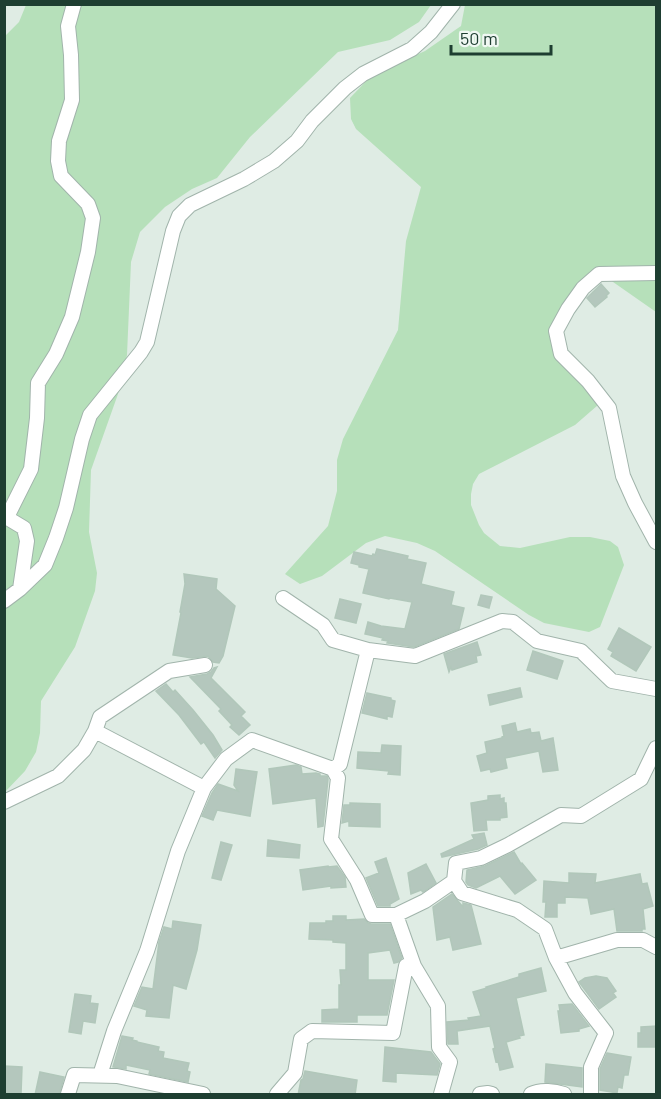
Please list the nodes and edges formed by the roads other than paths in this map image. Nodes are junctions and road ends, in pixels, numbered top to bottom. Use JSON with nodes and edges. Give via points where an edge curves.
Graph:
{"nodes":[{"id":1,"x":74,"y":4,"type":"edge"},
{"id":2,"x":453,"y":4,"type":"edge"},
{"id":3,"x":657,"y":273,"type":"edge"},
{"id":4,"x":657,"y":542,"type":"edge"},
{"id":5,"x":20,"y":589,"type":"junction"},
{"id":6,"x":283,"y":598,"type":"dead end"},
{"id":7,"x":4,"y":601,"type":"edge"},
{"id":8,"x":368,"y":650,"type":"junction"},
{"id":9,"x":205,"y":665,"type":"dead end"},
{"id":10,"x":657,"y":689,"type":"edge"},
{"id":11,"x":95,"y":731,"type":"junction"},
{"id":12,"x":657,"y":748,"type":"edge"},
{"id":13,"x":333,"y":769,"type":"junction"},
{"id":14,"x":204,"y":788,"type":"junction"},
{"id":15,"x":4,"y":802,"type":"edge"},
{"id":16,"x":454,"y":881,"type":"junction"},
{"id":17,"x":396,"y":915,"type":"junction"},
{"id":18,"x":657,"y":947,"type":"edge"},
{"id":19,"x":556,"y":958,"type":"junction"},
{"id":20,"x":414,"y":966,"type":"junction"},
{"id":21,"x":100,"y":1076,"type":"junction"},
{"id":22,"x":68,"y":1095,"type":"edge"},
{"id":23,"x":203,"y":1095,"type":"edge"},
{"id":24,"x":277,"y":1095,"type":"edge"},
{"id":25,"x":441,"y":1095,"type":"edge"},
{"id":26,"x":480,"y":1095,"type":"edge"},
{"id":27,"x":492,"y":1095,"type":"edge"},
{"id":28,"x":531,"y":1095,"type":"edge"},
{"id":29,"x":564,"y":1095,"type":"edge"},
{"id":30,"x":591,"y":1095,"type":"edge"}],
"edges":[{"from":1,"to":5,"type":"street","via":[[68,26],[72,100],[59,141],[58,161],[61,176],[88,204],[93,218],[72,317],[38,382],[31,469],[8,514],[9,519],[24,528],[27,541]]},
{"from":2,"to":5,"type":"street","via":[[412,49],[363,74],[345,88],[274,161],[190,205],[179,216],[172,231],[147,342],[90,415],[56,538],[45,565]]},
{"from":3,"to":4,"type":"street","via":[[599,274],[583,288],[556,331],[561,354],[609,408],[623,476]]},
{"from":5,"to":7,"type":"street"},
{"from":6,"to":8,"type":"street","via":[[323,625],[333,640]]},
{"from":8,"to":10,"type":"street","via":[[415,656],[501,621],[513,622],[537,641],[581,651],[612,681]]},
{"from":8,"to":13,"type":"street","via":[[340,764]]},
{"from":9,"to":11,"type":"street","via":[[169,671],[100,717]]},
{"from":11,"to":14,"type":"street"},
{"from":11,"to":15,"type":"street","via":[[84,750],[58,776]]},
{"from":12,"to":16,"type":"street","via":[[641,779],[581,816],[561,815],[481,858],[456,863]]},
{"from":13,"to":14,"type":"street","via":[[252,740],[226,759]]},
{"from":13,"to":17,"type":"street","via":[[338,778],[331,839],[357,880],[372,915]]},
{"from":14,"to":21,"type":"street","via":[[178,851],[147,951]]},
{"from":16,"to":17,"type":"street"},
{"from":16,"to":19,"type":"street","via":[[462,893],[517,910],[545,929]]},
{"from":17,"to":20,"type":"street"},
{"from":18,"to":19,"type":"street","via":[[643,940],[617,940]]},
{"from":19,"to":30,"type":"street","via":[[575,993],[606,1033],[591,1067]]},
{"from":20,"to":24,"type":"street","via":[[406,966],[393,1033],[312,1031],[301,1039],[295,1073]]},
{"from":20,"to":25,"type":"street","via":[[438,1006],[440,1047],[450,1062]]},
{"from":21,"to":22,"type":"street","via":[[74,1075]]},
{"from":21,"to":23,"type":"street","via":[[117,1076]]},
{"from":26,"to":27,"type":"street"},
{"from":28,"to":29,"type":"street"}]}
